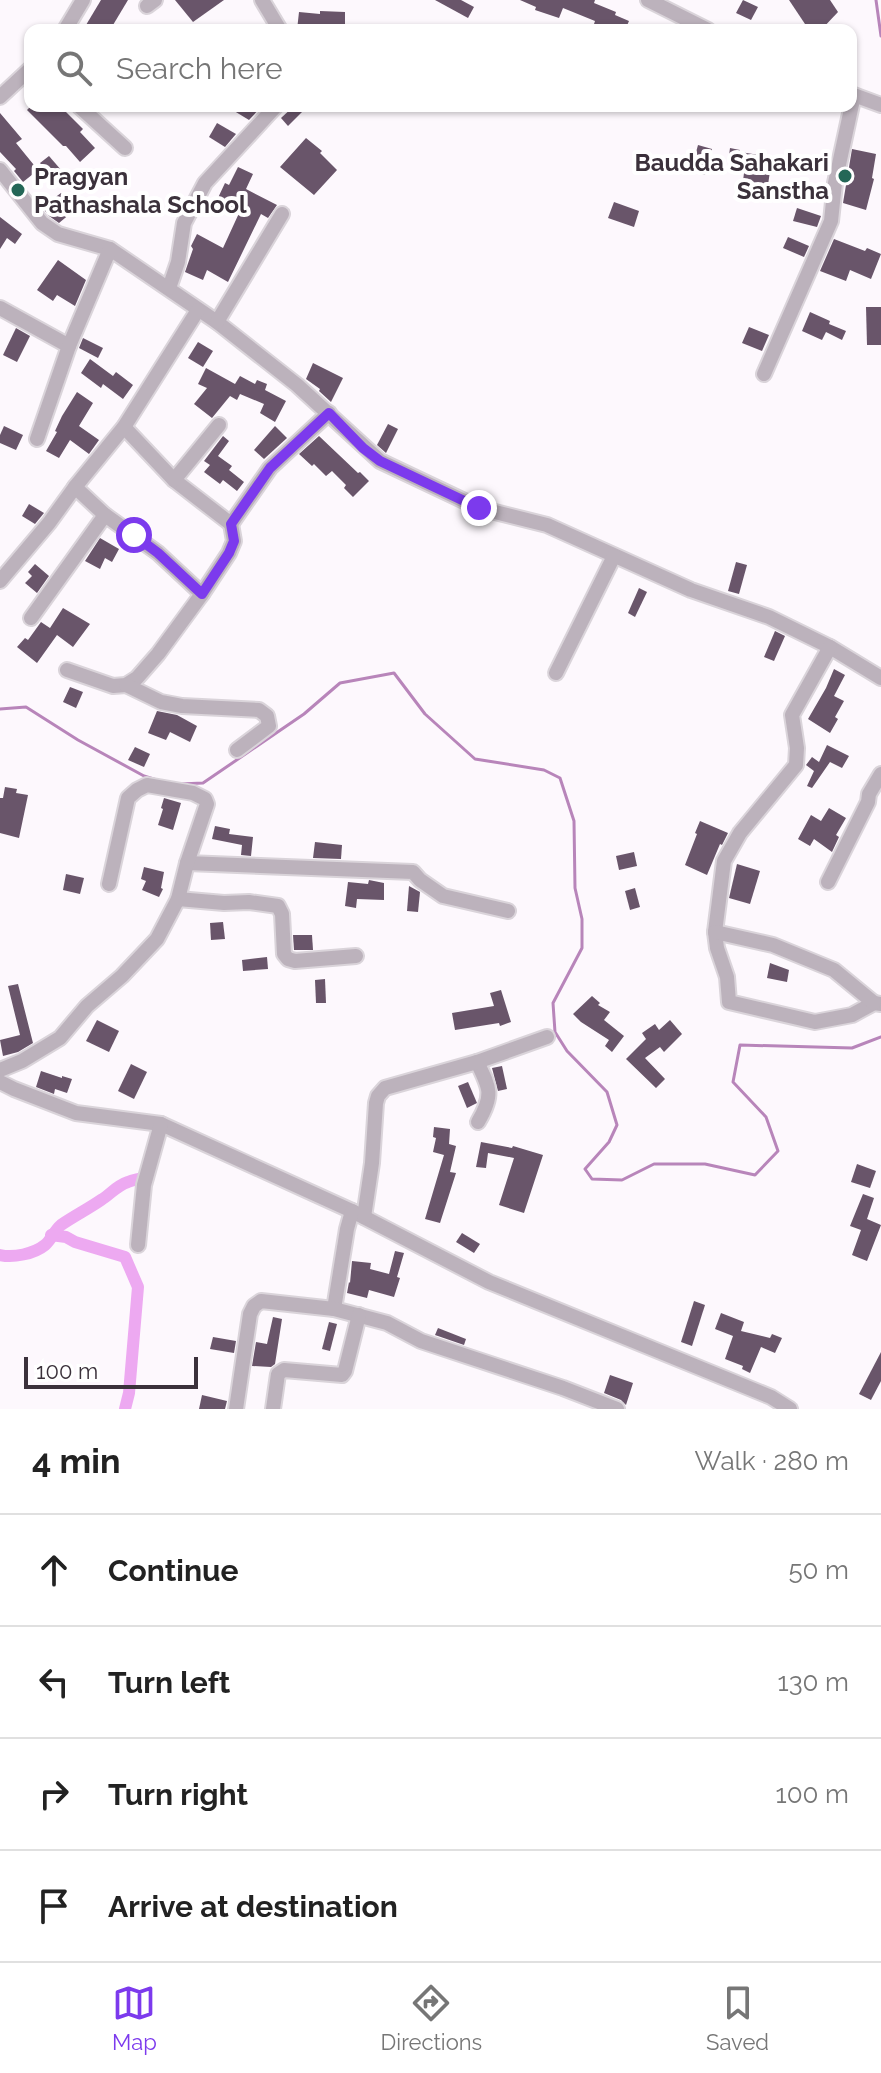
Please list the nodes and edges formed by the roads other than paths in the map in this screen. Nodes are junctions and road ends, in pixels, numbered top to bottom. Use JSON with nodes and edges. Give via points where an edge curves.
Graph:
{"nodes":[{"id":1,"x":83,"y":0,"type":"edge"},
{"id":2,"x":262,"y":0,"type":"edge"},
{"id":3,"x":648,"y":0,"type":"edge"},
{"id":4,"x":69,"y":24,"type":"edge"},
{"id":5,"x":276,"y":24,"type":"edge"},
{"id":6,"x":696,"y":24,"type":"edge"},
{"id":7,"x":24,"y":75,"type":"edge"},
{"id":8,"x":857,"y":96,"type":"edge"},
{"id":9,"x":0,"y":97,"type":"edge"},
{"id":10,"x":879,"y":104,"type":"edge"},
{"id":11,"x":86,"y":112,"type":"edge"},
{"id":12,"x":270,"y":112,"type":"edge"},
{"id":13,"x":849,"y":112,"type":"edge"},
{"id":14,"x":125,"y":148,"type":"dead end"},
{"id":15,"x":0,"y":170,"type":"edge"},
{"id":16,"x":282,"y":214,"type":"dead end"},
{"id":17,"x":110,"y":249,"type":"junction"},
{"id":18,"x":169,"y":288,"type":"junction"},
{"id":19,"x":0,"y":308,"type":"edge"},
{"id":20,"x":198,"y":310,"type":"junction"},
{"id":21,"x":217,"y":322,"type":"junction"},
{"id":22,"x":69,"y":346,"type":"junction"},
{"id":23,"x":764,"y":374,"type":"dead end"},
{"id":24,"x":329,"y":413,"type":"junction"},
{"id":25,"x":219,"y":425,"type":"dead end"},
{"id":26,"x":124,"y":427,"type":"junction"},
{"id":27,"x":37,"y":439,"type":"dead end"},
{"id":28,"x":174,"y":480,"type":"junction"},
{"id":29,"x":75,"y":487,"type":"junction"},
{"id":30,"x":105,"y":515,"type":"junction"},
{"id":31,"x":231,"y":524,"type":"junction"},
{"id":32,"x":614,"y":556,"type":"junction"},
{"id":33,"x":0,"y":581,"type":"edge"},
{"id":34,"x":202,"y":594,"type":"junction"},
{"id":35,"x":31,"y":618,"type":"dead end"},
{"id":36,"x":830,"y":647,"type":"junction"},
{"id":37,"x":67,"y":670,"type":"dead end"},
{"id":38,"x":556,"y":673,"type":"dead end"},
{"id":39,"x":881,"y":678,"type":"edge"},
{"id":40,"x":126,"y":685,"type":"junction"},
{"id":41,"x":237,"y":750,"type":"dead end"},
{"id":42,"x":881,"y":774,"type":"edge"},
{"id":43,"x":187,"y":863,"type":"junction"},
{"id":44,"x":828,"y":882,"type":"dead end"},
{"id":45,"x":109,"y":884,"type":"dead end"},
{"id":46,"x":178,"y":899,"type":"junction"},
{"id":47,"x":508,"y":911,"type":"dead end"},
{"id":48,"x":715,"y":932,"type":"junction"},
{"id":49,"x":356,"y":956,"type":"dead end"},
{"id":50,"x":878,"y":1004,"type":"edge"},
{"id":51,"x":547,"y":1037,"type":"dead end"},
{"id":52,"x":477,"y":1062,"type":"junction"},
{"id":53,"x":0,"y":1070,"type":"edge"},
{"id":54,"x":0,"y":1082,"type":"edge"},
{"id":55,"x":478,"y":1122,"type":"dead end"},
{"id":56,"x":161,"y":1124,"type":"junction"},
{"id":57,"x":358,"y":1214,"type":"junction"},
{"id":58,"x":138,"y":1245,"type":"dead end"},
{"id":59,"x":334,"y":1309,"type":"junction"},
{"id":60,"x":359,"y":1315,"type":"junction"},
{"id":61,"x":236,"y":1409,"type":"edge"},
{"id":62,"x":273,"y":1409,"type":"edge"},
{"id":63,"x":617,"y":1409,"type":"edge"},
{"id":64,"x":790,"y":1409,"type":"edge"}],
"edges":[{"from":1,"to":4,"type":"street"},
{"from":2,"to":5,"type":"street"},
{"from":3,"to":6,"type":"street"},
{"from":7,"to":9,"type":"street"},
{"from":8,"to":10,"type":"street"},
{"from":11,"to":14,"type":"street"},
{"from":12,"to":18,"type":"street","via":[[205,183],[184,223]]},
{"from":13,"to":23,"type":"street","via":[[831,221]]},
{"from":15,"to":17,"type":"street","via":[[42,223],[58,234]]},
{"from":16,"to":21,"type":"street"},
{"from":17,"to":18,"type":"street"},
{"from":17,"to":22,"type":"street"},
{"from":18,"to":20,"type":"street"},
{"from":19,"to":22,"type":"street"},
{"from":20,"to":21,"type":"street"},
{"from":20,"to":26,"type":"street"},
{"from":21,"to":24,"type":"street"},
{"from":22,"to":27,"type":"street"},
{"from":24,"to":31,"type":"street","via":[[270,468]]},
{"from":24,"to":32,"type":"street","via":[[380,461],[479,508],[547,525]]},
{"from":25,"to":28,"type":"street"},
{"from":26,"to":28,"type":"street"},
{"from":26,"to":29,"type":"street"},
{"from":28,"to":31,"type":"street"},
{"from":29,"to":30,"type":"street"},
{"from":29,"to":33,"type":"street"},
{"from":30,"to":34,"type":"street","via":[[158,553]]},
{"from":30,"to":35,"type":"street"},
{"from":31,"to":34,"type":"street","via":[[234,541]]},
{"from":32,"to":36,"type":"street"},
{"from":32,"to":38,"type":"street"},
{"from":34,"to":40,"type":"street","via":[[158,654]]},
{"from":36,"to":39,"type":"street"},
{"from":36,"to":48,"type":"street","via":[[792,715],[796,765],[724,861]]},
{"from":37,"to":40,"type":"street","via":[[113,686]]},
{"from":40,"to":41,"type":"street","via":[[182,706],[259,710],[269,726]]},
{"from":42,"to":44,"type":"street"},
{"from":43,"to":45,"type":"street","via":[[205,799],[147,785],[128,798]]},
{"from":43,"to":46,"type":"street"},
{"from":43,"to":47,"type":"street","via":[[413,872],[443,896]]},
{"from":46,"to":49,"type":"street","via":[[278,906],[288,959]]},
{"from":46,"to":53,"type":"street","via":[[157,939],[60,1038]]},
{"from":48,"to":50,"type":"street","via":[[773,945],[834,970]]},
{"from":48,"to":50,"type":"street","via":[[729,1002],[815,1022]]},
{"from":51,"to":52,"type":"street"},
{"from":52,"to":55,"type":"street","via":[[490,1092]]},
{"from":52,"to":57,"type":"street","via":[[385,1088],[378,1096]]},
{"from":54,"to":56,"type":"street","via":[[76,1113]]},
{"from":56,"to":57,"type":"street"},
{"from":56,"to":58,"type":"street","via":[[144,1185]]},
{"from":57,"to":59,"type":"street","via":[[347,1229]]},
{"from":57,"to":64,"type":"street","via":[[489,1282]]},
{"from":59,"to":60,"type":"street"},
{"from":59,"to":61,"type":"street","via":[[261,1301],[254,1306]]},
{"from":60,"to":62,"type":"street","via":[[342,1375],[284,1370],[278,1374]]},
{"from":60,"to":63,"type":"street"}]}
